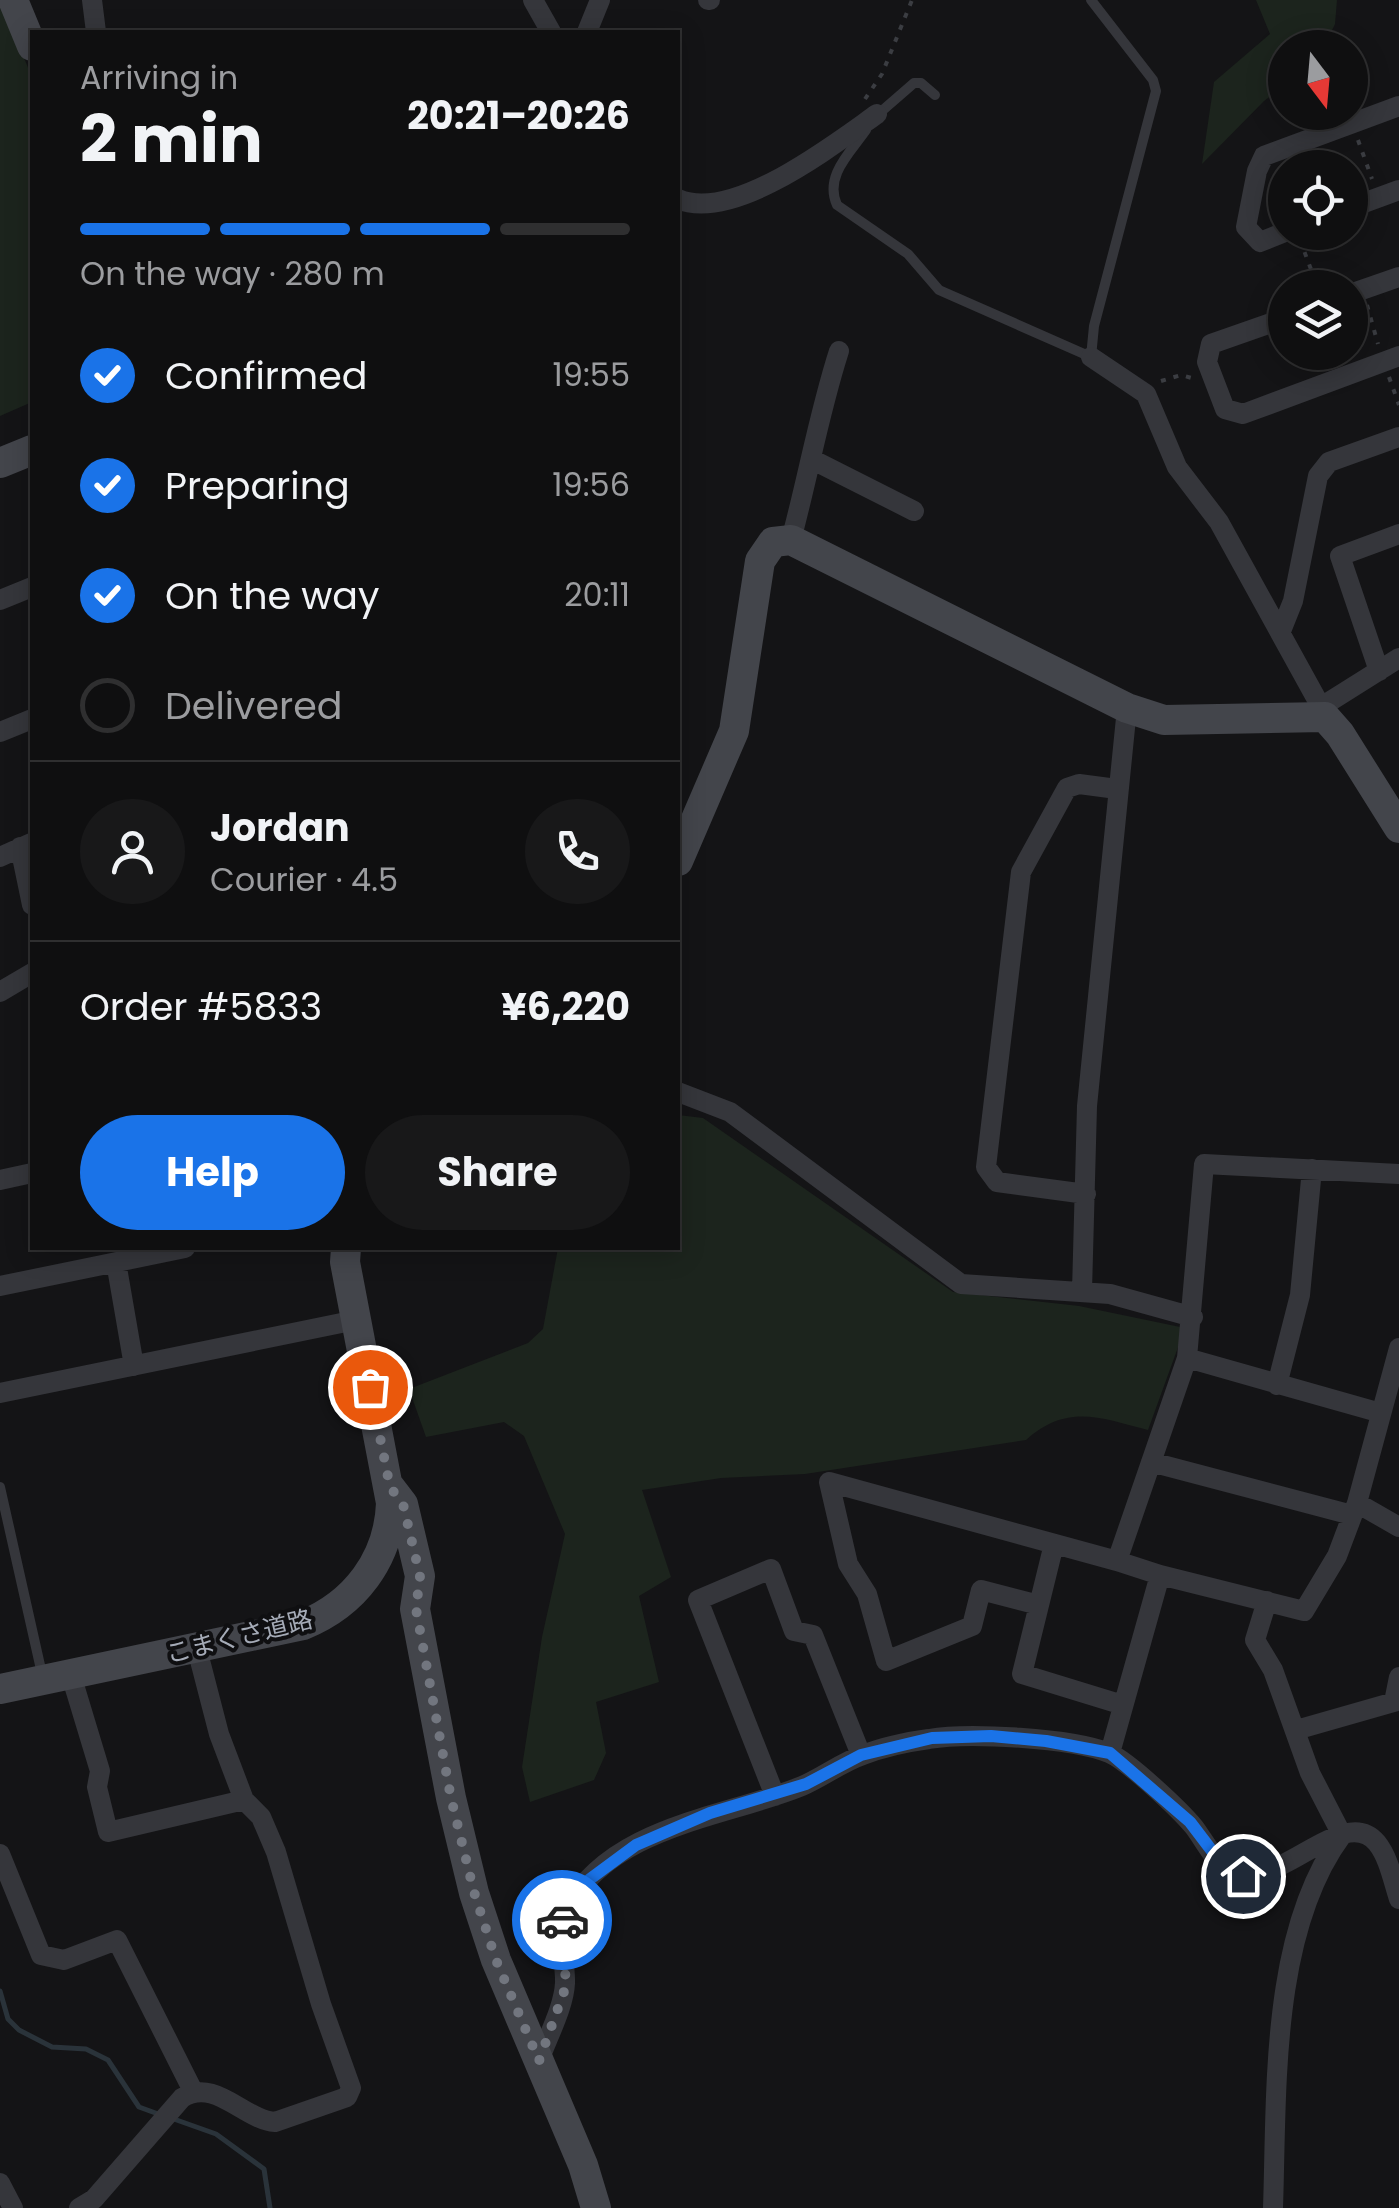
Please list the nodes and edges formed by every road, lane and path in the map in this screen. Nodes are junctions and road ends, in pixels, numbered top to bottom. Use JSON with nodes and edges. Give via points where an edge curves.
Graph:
{"nodes":[{"id":1,"x":13,"y":0,"type":"edge"},
{"id":2,"x":92,"y":0,"type":"edge"},
{"id":3,"x":534,"y":0,"type":"edge"},
{"id":4,"x":600,"y":0,"type":"edge"},
{"id":5,"x":912,"y":0,"type":"edge"},
{"id":6,"x":1091,"y":0,"type":"edge"},
{"id":7,"x":96,"y":30,"type":"edge"},
{"id":8,"x":550,"y":30,"type":"edge"},
{"id":9,"x":588,"y":30,"type":"edge"},
{"id":10,"x":30,"y":41,"type":"edge"},
{"id":11,"x":935,"y":94,"type":"dead end"},
{"id":12,"x":1399,"y":106,"type":"edge"},
{"id":13,"x":1368,"y":117,"type":"edge"},
{"id":14,"x":868,"y":120,"type":"junction"},
{"id":15,"x":1333,"y":130,"type":"edge"},
{"id":16,"x":1356,"y":130,"type":"edge"},
{"id":17,"x":1280,"y":150,"type":"edge"},
{"id":18,"x":1268,"y":154,"type":"edge"},
{"id":19,"x":1389,"y":193,"type":"edge"},
{"id":20,"x":680,"y":199,"type":"edge"},
{"id":21,"x":1268,"y":239,"type":"edge"},
{"id":22,"x":1399,"y":277,"type":"edge"},
{"id":23,"x":1368,"y":288,"type":"edge"},
{"id":24,"x":1268,"y":324,"type":"edge"},
{"id":25,"x":839,"y":351,"type":"dead end"},
{"id":26,"x":1399,"y":356,"type":"edge"},
{"id":27,"x":1091,"y":357,"type":"junction"},
{"id":28,"x":1368,"y":368,"type":"edge"},
{"id":29,"x":1362,"y":370,"type":"edge"},
{"id":30,"x":1161,"y":381,"type":"dead end"},
{"id":31,"x":1205,"y":382,"type":"dead end"},
{"id":32,"x":1399,"y":437,"type":"edge"},
{"id":33,"x":30,"y":451,"type":"edge"},
{"id":34,"x":813,"y":460,"type":"junction"},
{"id":35,"x":0,"y":463,"type":"edge"},
{"id":36,"x":914,"y":511,"type":"dead end"},
{"id":37,"x":1399,"y":534,"type":"edge"},
{"id":38,"x":791,"y":540,"type":"junction"},
{"id":39,"x":30,"y":588,"type":"edge"},
{"id":40,"x":0,"y":600,"type":"edge"},
{"id":41,"x":1281,"y":632,"type":"junction"},
{"id":42,"x":1399,"y":658,"type":"edge"},
{"id":43,"x":1379,"y":671,"type":"junction"},
{"id":44,"x":1127,"y":708,"type":"junction"},
{"id":45,"x":1320,"y":712,"type":"junction"},
{"id":46,"x":30,"y":721,"type":"edge"},
{"id":47,"x":0,"y":732,"type":"edge"},
{"id":48,"x":1117,"y":788,"type":"junction"},
{"id":49,"x":1399,"y":828,"type":"edge"},
{"id":50,"x":26,"y":844,"type":"edge"},
{"id":51,"x":680,"y":856,"type":"edge"},
{"id":52,"x":0,"y":857,"type":"edge"},
{"id":53,"x":30,"y":885,"type":"edge"},
{"id":54,"x":30,"y":974,"type":"edge"},
{"id":55,"x":0,"y":992,"type":"edge"},
{"id":56,"x":680,"y":1093,"type":"edge"},
{"id":57,"x":1312,"y":1169,"type":"junction"},
{"id":58,"x":30,"y":1173,"type":"edge"},
{"id":59,"x":1399,"y":1174,"type":"edge"},
{"id":60,"x":0,"y":1180,"type":"edge"},
{"id":61,"x":1086,"y":1194,"type":"junction"},
{"id":62,"x":175,"y":1250,"type":"edge"},
{"id":63,"x":346,"y":1250,"type":"edge"},
{"id":64,"x":116,"y":1262,"type":"junction"},
{"id":65,"x":0,"y":1286,"type":"edge"},
{"id":66,"x":1082,"y":1291,"type":"junction"},
{"id":67,"x":1193,"y":1317,"type":"junction"},
{"id":68,"x":356,"y":1320,"type":"junction"},
{"id":69,"x":1399,"y":1348,"type":"edge"},
{"id":70,"x":1188,"y":1358,"type":"junction"},
{"id":71,"x":134,"y":1366,"type":"junction"},
{"id":72,"x":1277,"y":1385,"type":"junction"},
{"id":73,"x":0,"y":1393,"type":"edge"},
{"id":74,"x":1380,"y":1413,"type":"junction"},
{"id":75,"x":1151,"y":1462,"type":"junction"},
{"id":76,"x":0,"y":1487,"type":"edge"},
{"id":77,"x":390,"y":1487,"type":"junction"},
{"id":78,"x":1354,"y":1509,"type":"junction"},
{"id":79,"x":1399,"y":1527,"type":"edge"},
{"id":80,"x":1054,"y":1544,"type":"junction"},
{"id":81,"x":1118,"y":1561,"type":"junction"},
{"id":82,"x":370,"y":1575,"type":"junction"},
{"id":83,"x":1160,"y":1575,"type":"junction"},
{"id":84,"x":1267,"y":1601,"type":"junction"},
{"id":85,"x":1039,"y":1606,"type":"junction"},
{"id":86,"x":416,"y":1609,"type":"junction"},
{"id":87,"x":198,"y":1649,"type":"junction"},
{"id":88,"x":1399,"y":1677,"type":"edge"},
{"id":89,"x":57,"y":1678,"type":"junction"},
{"id":90,"x":0,"y":1689,"type":"edge"},
{"id":91,"x":1123,"y":1705,"type":"junction"},
{"id":92,"x":1296,"y":1730,"type":"junction"},
{"id":93,"x":1110,"y":1753,"type":"junction"},
{"id":94,"x":861,"y":1755,"type":"junction"},
{"id":95,"x":775,"y":1796,"type":"junction"},
{"id":96,"x":244,"y":1800,"type":"junction"},
{"id":97,"x":1342,"y":1834,"type":"junction"},
{"id":98,"x":0,"y":1854,"type":"edge"},
{"id":99,"x":1399,"y":1899,"type":"edge"},
{"id":100,"x":539,"y":2061,"type":"junction"},
{"id":101,"x":193,"y":2091,"type":"junction"},
{"id":102,"x":0,"y":2183,"type":"edge"},
{"id":103,"x":13,"y":2208,"type":"edge"},
{"id":104,"x":79,"y":2208,"type":"edge"},
{"id":105,"x":596,"y":2208,"type":"edge"},
{"id":106,"x":1273,"y":2208,"type":"edge"}],
"edges":[{"from":1,"to":10,"type":"street"},
{"from":2,"to":7,"type":"street"},
{"from":3,"to":8,"type":"street"},
{"from":4,"to":9,"type":"street"},
{"from":5,"to":14,"type":"path","via":[[882,74],[854,116]]},
{"from":6,"to":27,"type":"lane","via":[[1156,91]]},
{"from":11,"to":14,"type":"lane","via":[[914,83]]},
{"from":12,"to":13,"type":"street"},
{"from":14,"to":20,"type":"street","via":[[769,184],[724,200]]},
{"from":14,"to":27,"type":"lane","via":[[832,178],[838,205],[908,254],[939,290]]},
{"from":15,"to":17,"type":"street"},
{"from":16,"to":19,"type":"path"},
{"from":18,"to":21,"type":"street","via":[[1257,171],[1246,227],[1260,242]]},
{"from":22,"to":23,"type":"street"},
{"from":24,"to":29,"type":"street","via":[[1211,344],[1206,362],[1225,409],[1244,414]]},
{"from":25,"to":34,"type":"street"},
{"from":26,"to":28,"type":"street"},
{"from":27,"to":41,"type":"street","via":[[1146,394],[1177,467],[1219,522]]},
{"from":30,"to":31,"type":"path","via":[[1181,375]]},
{"from":32,"to":41,"type":"street","via":[[1329,462],[1318,476]]},
{"from":33,"to":35,"type":"street"},
{"from":34,"to":36,"type":"street"},
{"from":34,"to":38,"type":"street"},
{"from":37,"to":43,"type":"street","via":[[1340,556]]},
{"from":38,"to":44,"type":"street"},
{"from":38,"to":51,"type":"street","via":[[773,542],[760,561],[734,731]]},
{"from":39,"to":40,"type":"street"},
{"from":41,"to":45,"type":"street"},
{"from":42,"to":43,"type":"street"},
{"from":43,"to":45,"type":"street"},
{"from":44,"to":45,"type":"street","via":[[1164,720]]},
{"from":44,"to":48,"type":"street"},
{"from":45,"to":49,"type":"street"},
{"from":46,"to":47,"type":"street"},
{"from":48,"to":61,"type":"street","via":[[1087,1106]]},
{"from":48,"to":61,"type":"street","via":[[1067,788],[1021,872],[986,1166],[997,1182]]},
{"from":50,"to":52,"type":"street"},
{"from":50,"to":53,"type":"street"},
{"from":54,"to":55,"type":"street"},
{"from":56,"to":66,"type":"street","via":[[730,1112],[960,1284]]},
{"from":57,"to":59,"type":"street"},
{"from":57,"to":67,"type":"street","via":[[1204,1164]]},
{"from":57,"to":72,"type":"street","via":[[1300,1295]]},
{"from":58,"to":60,"type":"street"},
{"from":61,"to":66,"type":"street"},
{"from":62,"to":64,"type":"street"},
{"from":63,"to":68,"type":"street","name":"こまくさ道路"},
{"from":64,"to":65,"type":"street"},
{"from":64,"to":71,"type":"street"},
{"from":66,"to":67,"type":"street"},
{"from":67,"to":70,"type":"street"},
{"from":68,"to":71,"type":"street"},
{"from":68,"to":77,"type":"street","name":"こまくさ道路"},
{"from":69,"to":74,"type":"street"},
{"from":70,"to":72,"type":"street"},
{"from":70,"to":75,"type":"street"},
{"from":71,"to":73,"type":"street"},
{"from":72,"to":74,"type":"street"},
{"from":74,"to":78,"type":"street"},
{"from":75,"to":78,"type":"street"},
{"from":75,"to":81,"type":"street"},
{"from":76,"to":89,"type":"lane"},
{"from":77,"to":82,"type":"street","name":"こまくさ道路","via":[[390,1520]]},
{"from":77,"to":86,"type":"street","via":[[403,1504],[420,1576]]},
{"from":78,"to":79,"type":"street"},
{"from":78,"to":84,"type":"street","via":[[1338,1556],[1304,1611]]},
{"from":80,"to":81,"type":"street"},
{"from":80,"to":85,"type":"street"},
{"from":80,"to":85,"type":"street","via":[[829,1482],[848,1564],[867,1594],[886,1661],[972,1626],[981,1590]]},
{"from":81,"to":83,"type":"street"},
{"from":82,"to":86,"type":"street"},
{"from":82,"to":87,"type":"street","name":"こまくさ道路","via":[[303,1625]]},
{"from":83,"to":84,"type":"street"},
{"from":83,"to":91,"type":"street"},
{"from":84,"to":92,"type":"street","via":[[1255,1640]]},
{"from":85,"to":91,"type":"street","via":[[1022,1674]]},
{"from":86,"to":100,"type":"street","via":[[474,1892]]},
{"from":87,"to":89,"type":"street","name":"こまくさ道路"},
{"from":87,"to":96,"type":"street"},
{"from":88,"to":92,"type":"street","via":[[1394,1702]]},
{"from":89,"to":90,"type":"street","name":"こまくさ道路"},
{"from":89,"to":96,"type":"street","via":[[100,1771],[97,1787],[108,1832]]},
{"from":91,"to":93,"type":"street"},
{"from":92,"to":97,"type":"street"},
{"from":93,"to":94,"type":"street","via":[[991,1736],[932,1738]]},
{"from":93,"to":97,"type":"street","via":[[1190,1822],[1228,1872],[1271,1873]]},
{"from":94,"to":95,"type":"street"},
{"from":94,"to":95,"type":"street","via":[[813,1636],[794,1632],[771,1569],[698,1600]]},
{"from":95,"to":100,"type":"street","via":[[710,1813],[636,1845],[590,1879],[561,1922],[566,1986]]},
{"from":96,"to":101,"type":"street","via":[[261,1817],[276,1852],[351,2088],[347,2097],[275,2122]]},
{"from":97,"to":99,"type":"street","via":[[1376,1840]]},
{"from":97,"to":106,"type":"street","via":[[1315,1882],[1290,1968],[1277,2073]]},
{"from":98,"to":101,"type":"street","via":[[42,1955],[64,1960],[117,1940]]},
{"from":100,"to":105,"type":"street"},
{"from":101,"to":104,"type":"street"},
{"from":102,"to":103,"type":"street"}]}
